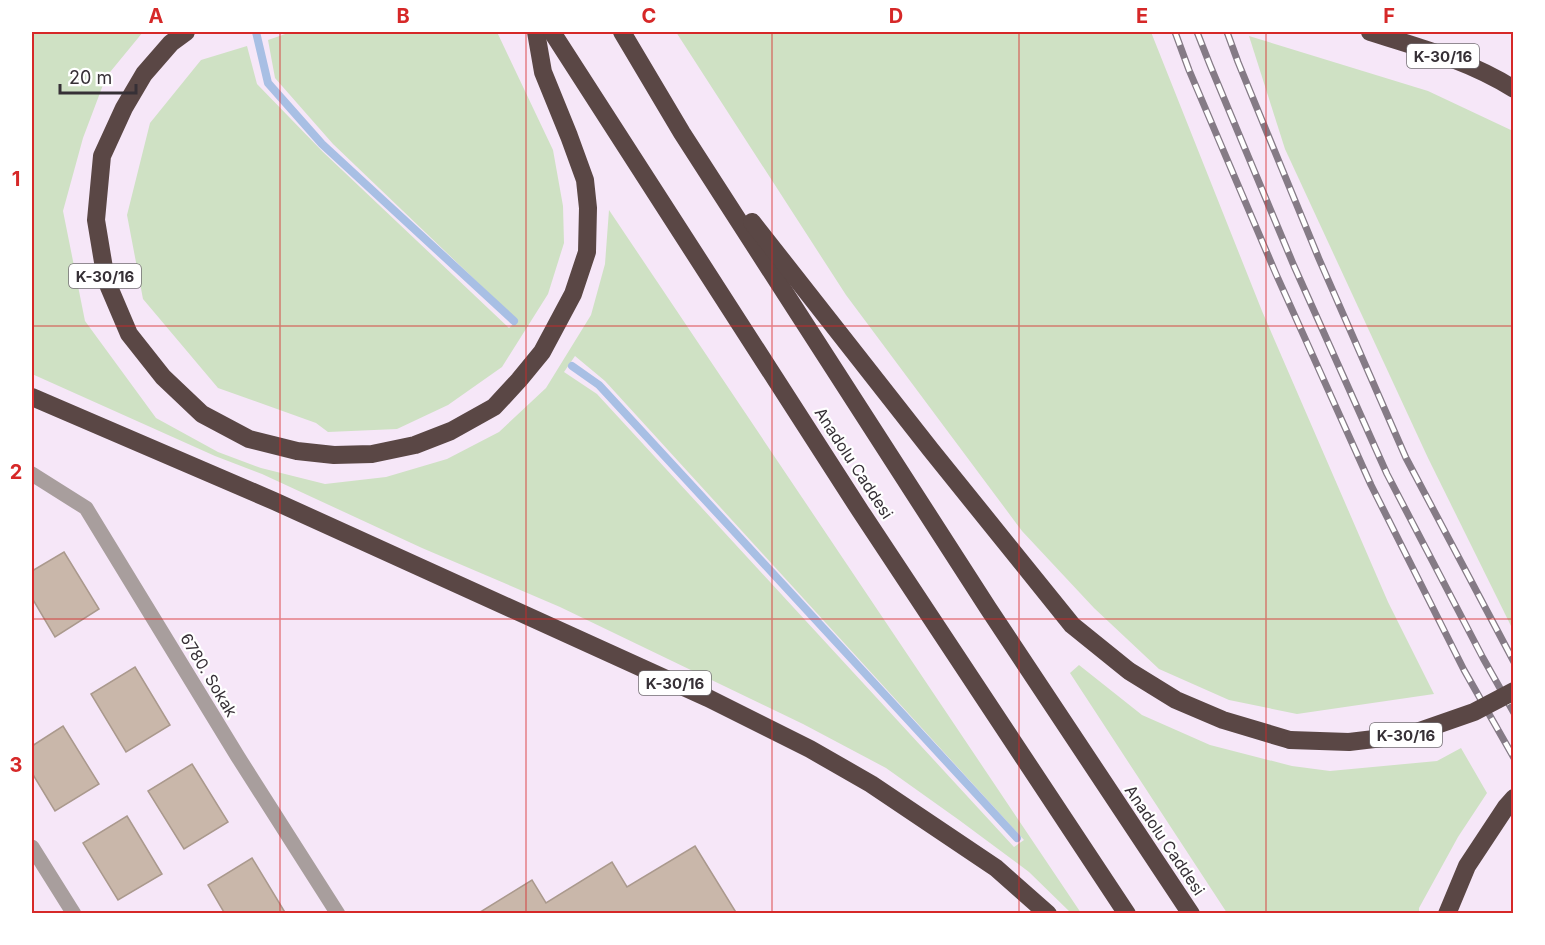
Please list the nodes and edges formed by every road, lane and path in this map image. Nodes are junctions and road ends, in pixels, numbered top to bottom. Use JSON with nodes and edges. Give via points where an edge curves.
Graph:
{"nodes":[{"id":1,"x":186,"y":32,"type":"edge"},
{"id":2,"x":536,"y":32,"type":"edge"},
{"id":3,"x":552,"y":32,"type":"edge"},
{"id":4,"x":621,"y":32,"type":"edge"},
{"id":5,"x":1370,"y":32,"type":"edge"},
{"id":6,"x":1514,"y":89,"type":"edge"},
{"id":7,"x":682,"y":133,"type":"junction"},
{"id":8,"x":32,"y":397,"type":"edge"},
{"id":9,"x":32,"y":474,"type":"edge"},
{"id":10,"x":1514,"y":691,"type":"edge"},
{"id":11,"x":1514,"y":798,"type":"edge"},
{"id":12,"x":32,"y":847,"type":"edge"},
{"id":13,"x":74,"y":914,"type":"edge"},
{"id":14,"x":338,"y":914,"type":"edge"},
{"id":15,"x":1048,"y":914,"type":"edge"},
{"id":16,"x":1127,"y":914,"type":"edge"},
{"id":17,"x":1191,"y":914,"type":"edge"},
{"id":18,"x":1447,"y":914,"type":"edge"}],
"edges":[{"from":1,"to":2,"type":"highway","number":"K-30/16","via":[[171,43],[144,75],[102,156],[96,220],[106,280],[129,334],[163,377],[202,414],[249,439],[297,451],[334,454],[372,454],[416,445],[494,407],[542,352],[573,294],[586,252],[585,180],[543,72]]},
{"from":3,"to":16,"type":"highway","name":"Anadolu Caddesi","via":[[861,512]]},
{"from":4,"to":7,"type":"highway","name":"Anadolu Caddesi"},
{"from":5,"to":6,"type":"highway","number":"K-30/16","via":[[1458,62]]},
{"from":7,"to":10,"type":"highway","number":"K-30/16","bridge":true,"via":[[1072,625],[1129,671],[1176,700],[1223,720],[1290,740],[1349,742],[1408,735],[1474,712]]},
{"from":7,"to":17,"type":"highway","name":"Anadolu Caddesi"},
{"from":8,"to":15,"type":"highway","number":"K-30/16","via":[[274,501],[708,698],[810,749],[871,784],[996,868]]},
{"from":9,"to":14,"type":"street","name":"6780. Sokak","via":[[86,508]]},
{"from":11,"to":18,"type":"highway","via":[[1467,866]]},
{"from":12,"to":13,"type":"street"}]}
